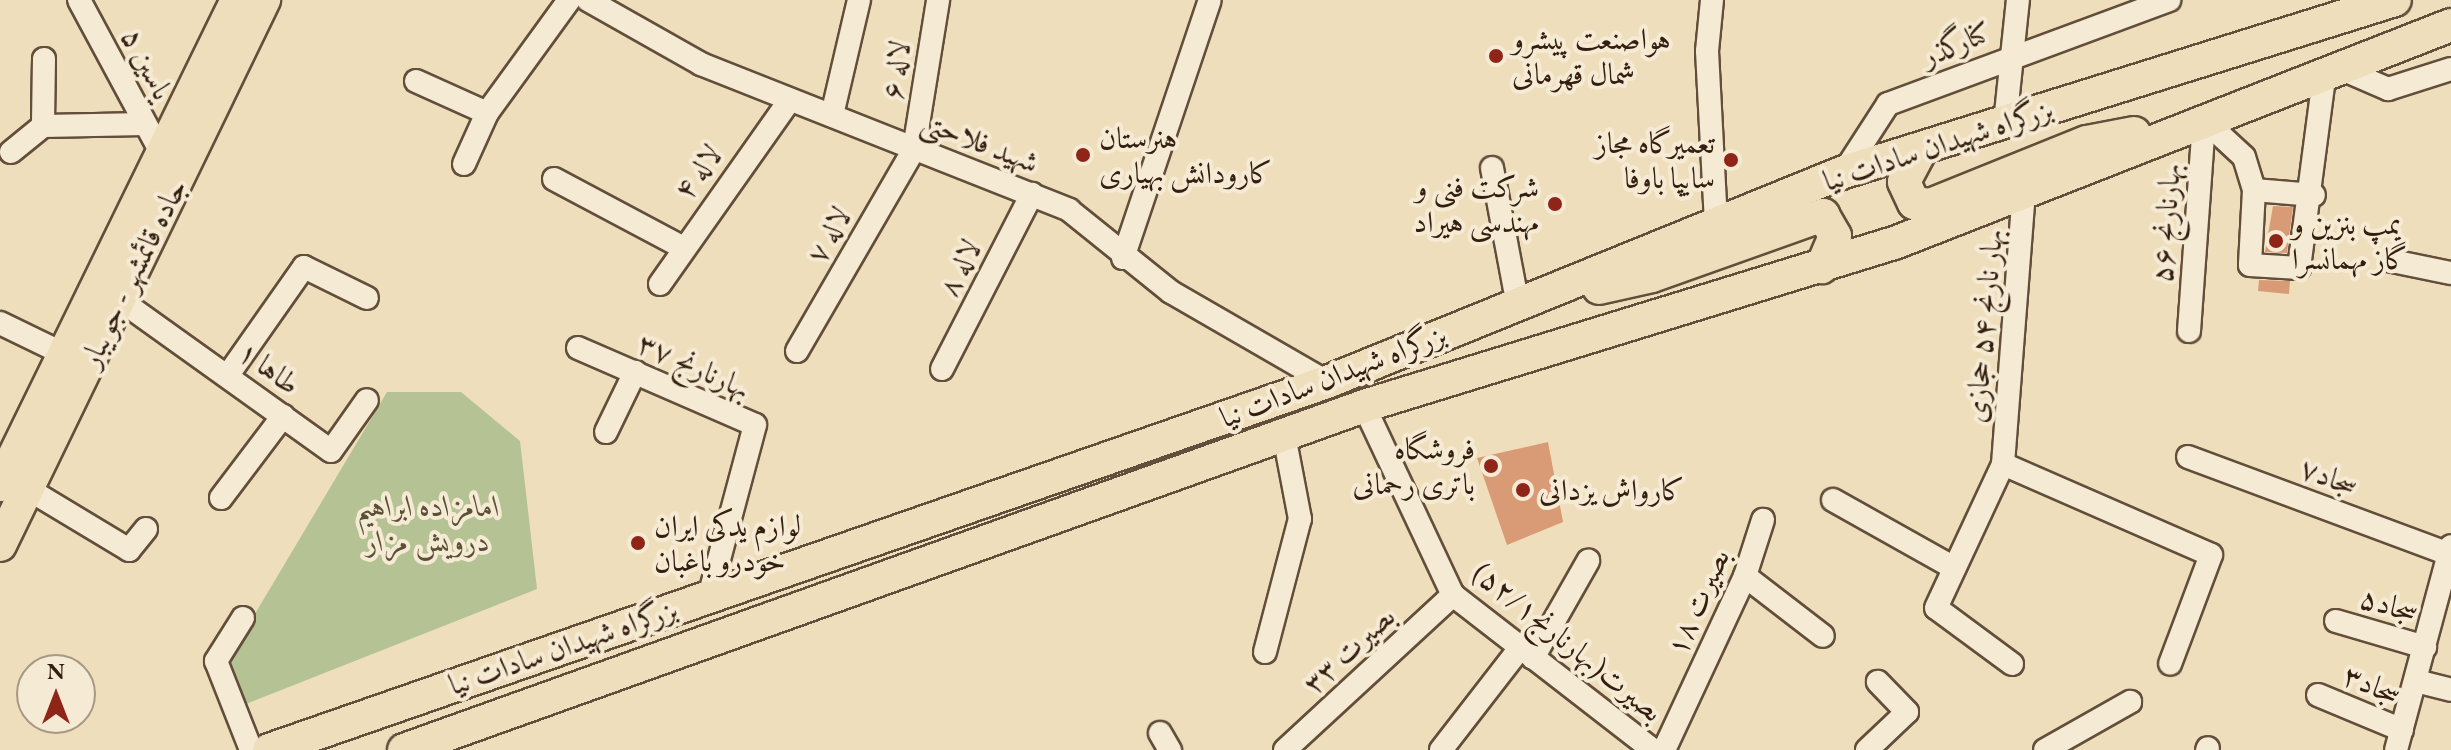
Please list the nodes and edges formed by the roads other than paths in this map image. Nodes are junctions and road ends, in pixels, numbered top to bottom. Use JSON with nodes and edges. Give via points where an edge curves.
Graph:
{"nodes":[{"id":1,"x":79,"y":0,"type":"edge"},
{"id":2,"x":237,"y":0,"type":"edge"},
{"id":3,"x":264,"y":0,"type":"edge"},
{"id":4,"x":569,"y":0,"type":"edge"},
{"id":5,"x":588,"y":0,"type":"edge"},
{"id":6,"x":859,"y":0,"type":"edge"},
{"id":7,"x":938,"y":0,"type":"edge"},
{"id":8,"x":1210,"y":0,"type":"edge"},
{"id":9,"x":1712,"y":0,"type":"edge"},
{"id":10,"x":2018,"y":0,"type":"edge"},
{"id":11,"x":2169,"y":0,"type":"edge"},
{"id":12,"x":2395,"y":0,"type":"edge"},
{"id":13,"x":620,"y":9,"type":"edge"},
{"id":14,"x":2451,"y":25,"type":"edge"},
{"id":15,"x":2012,"y":54,"type":"junction"},
{"id":16,"x":44,"y":59,"type":"dead end"},
{"id":17,"x":2331,"y":69,"type":"junction"},
{"id":18,"x":2451,"y":69,"type":"edge"},
{"id":19,"x":416,"y":81,"type":"dead end"},
{"id":20,"x":790,"y":100,"type":"junction"},
{"id":21,"x":487,"y":113,"type":"junction"},
{"id":22,"x":832,"y":115,"type":"junction"},
{"id":23,"x":2204,"y":120,"type":"junction"},
{"id":24,"x":2005,"y":123,"type":"junction"},
{"id":25,"x":145,"y":124,"type":"junction"},
{"id":26,"x":43,"y":126,"type":"junction"},
{"id":27,"x":1922,"y":148,"type":"junction"},
{"id":28,"x":914,"y":149,"type":"junction"},
{"id":29,"x":11,"y":152,"type":"dead end"},
{"id":30,"x":163,"y":156,"type":"junction"},
{"id":31,"x":464,"y":164,"type":"dead end"},
{"id":32,"x":1492,"y":168,"type":"dead end"},
{"id":33,"x":1844,"y":172,"type":"junction"},
{"id":34,"x":554,"y":179,"type":"dead end"},
{"id":35,"x":2254,"y":190,"type":"junction"},
{"id":36,"x":2024,"y":193,"type":"junction"},
{"id":37,"x":1032,"y":194,"type":"junction"},
{"id":38,"x":2314,"y":195,"type":"junction"},
{"id":39,"x":1716,"y":224,"type":"junction"},
{"id":40,"x":680,"y":246,"type":"junction"},
{"id":41,"x":1123,"y":258,"type":"junction"},
{"id":42,"x":2392,"y":261,"type":"dead end"},
{"id":43,"x":1822,"y":267,"type":"junction"},
{"id":44,"x":2451,"y":273,"type":"edge"},
{"id":45,"x":660,"y":284,"type":"dead end"},
{"id":46,"x":367,"y":298,"type":"dead end"},
{"id":47,"x":120,"y":300,"type":"junction"},
{"id":48,"x":1518,"y":305,"type":"junction"},
{"id":49,"x":0,"y":323,"type":"edge"},
{"id":50,"x":2189,"y":331,"type":"dead end"},
{"id":51,"x":578,"y":348,"type":"dead end"},
{"id":52,"x":797,"y":351,"type":"dead end"},
{"id":53,"x":66,"y":355,"type":"junction"},
{"id":54,"x":942,"y":369,"type":"dead end"},
{"id":55,"x":635,"y":372,"type":"junction"},
{"id":56,"x":228,"y":375,"type":"junction"},
{"id":57,"x":1327,"y":382,"type":"junction"},
{"id":58,"x":367,"y":400,"type":"dead end"},
{"id":59,"x":1364,"y":406,"type":"junction"},
{"id":60,"x":283,"y":416,"type":"junction"},
{"id":61,"x":606,"y":432,"type":"dead end"},
{"id":62,"x":1284,"y":435,"type":"junction"},
{"id":63,"x":2188,"y":457,"type":"dead end"},
{"id":64,"x":2003,"y":464,"type":"junction"},
{"id":65,"x":14,"y":487,"type":"edge"},
{"id":66,"x":221,"y":498,"type":"dead end"},
{"id":67,"x":1833,"y":500,"type":"dead end"},
{"id":68,"x":1763,"y":520,"type":"dead end"},
{"id":69,"x":146,"y":529,"type":"dead end"},
{"id":70,"x":0,"y":545,"type":"edge"},
{"id":71,"x":2450,"y":550,"type":"edge"},
{"id":72,"x":1588,"y":561,"type":"dead end"},
{"id":73,"x":1954,"y":568,"type":"junction"},
{"id":74,"x":1745,"y":576,"type":"junction"},
{"id":75,"x":1453,"y":595,"type":"junction"},
{"id":76,"x":709,"y":597,"type":"junction"},
{"id":77,"x":243,"y":618,"type":"dead end"},
{"id":78,"x":2336,"y":621,"type":"dead end"},
{"id":79,"x":1823,"y":636,"type":"dead end"},
{"id":80,"x":2425,"y":647,"type":"junction"},
{"id":81,"x":1265,"y":652,"type":"dead end"},
{"id":82,"x":1527,"y":653,"type":"junction"},
{"id":83,"x":2012,"y":664,"type":"dead end"},
{"id":84,"x":2170,"y":664,"type":"dead end"},
{"id":85,"x":2416,"y":681,"type":"junction"},
{"id":86,"x":1878,"y":682,"type":"dead end"},
{"id":87,"x":2451,"y":690,"type":"edge"},
{"id":88,"x":2318,"y":695,"type":"dead end"},
{"id":89,"x":2130,"y":702,"type":"dead end"},
{"id":90,"x":2399,"y":740,"type":"edge"},
{"id":91,"x":1287,"y":749,"type":"edge"},
{"id":92,"x":251,"y":750,"type":"edge"},
{"id":93,"x":269,"y":750,"type":"edge"},
{"id":94,"x":404,"y":750,"type":"edge"},
{"id":95,"x":1441,"y":750,"type":"edge"},
{"id":96,"x":1653,"y":750,"type":"edge"},
{"id":97,"x":1664,"y":750,"type":"edge"},
{"id":98,"x":1867,"y":750,"type":"edge"},
{"id":99,"x":2045,"y":750,"type":"edge"}],
"edges":[{"from":1,"to":25,"type":"street","name":"یاسین ۵"},
{"from":2,"to":30,"type":"highway"},
{"from":3,"to":47,"type":"highway","name":"جاده قائمشهر - جویبار"},
{"from":4,"to":21,"type":"street"},
{"from":5,"to":13,"type":"street","name":"شهید فلاحتی"},
{"from":6,"to":22,"type":"street"},
{"from":7,"to":28,"type":"street","name":"لاله ۶"},
{"from":8,"to":41,"type":"street"},
{"from":9,"to":39,"type":"street","via":[[1707,51]]},
{"from":10,"to":15,"type":"street"},
{"from":11,"to":15,"type":"street","name":"کنارگذر"},
{"from":12,"to":24,"type":"highway","name":"بزرگراه شهیدان سادات نیا"},
{"from":13,"to":20,"type":"street","name":"شهید فلاحتی","via":[[701,64]]},
{"from":14,"to":17,"type":"highway","name":"بزرگراه شهیدان سادات نیا"},
{"from":15,"to":24,"type":"street"},
{"from":15,"to":33,"type":"street","name":"کنارگذر","via":[[1888,104]]},
{"from":16,"to":26,"type":"street"},
{"from":17,"to":18,"type":"street","via":[[2388,89]]},
{"from":17,"to":23,"type":"highway","name":"بزرگراه شهیدان سادات نیا"},
{"from":17,"to":38,"type":"street"},
{"from":19,"to":21,"type":"street"},
{"from":20,"to":22,"type":"street","name":"شهید فلاحتی"},
{"from":20,"to":40,"type":"street","name":"لاله ۴"},
{"from":21,"to":31,"type":"street"},
{"from":22,"to":28,"type":"street","name":"شهید فلاحتی"},
{"from":23,"to":27,"type":"highway","via":[[2087,142],[1930,205],[1914,203],[1904,182]]},
{"from":23,"to":35,"type":"street","via":[[2244,157]]},
{"from":23,"to":36,"type":"highway","name":"بزرگراه شهیدان سادات نیا"},
{"from":23,"to":50,"type":"street","name":"بهارنارنج ۵۶"},
{"from":24,"to":27,"type":"highway","name":"بزرگراه شهیدان سادات نیا"},
{"from":25,"to":26,"type":"street"},
{"from":25,"to":30,"type":"street","name":"یاسین ۵"},
{"from":26,"to":29,"type":"street"},
{"from":27,"to":33,"type":"highway","name":"بزرگراه شهیدان سادات نیا"},
{"from":28,"to":37,"type":"street","name":"شهید فلاحتی"},
{"from":28,"to":52,"type":"street","name":"لاله ۷"},
{"from":30,"to":53,"type":"highway"},
{"from":32,"to":48,"type":"street"},
{"from":33,"to":39,"type":"highway","name":"بزرگراه شهیدان سادات نیا"},
{"from":34,"to":40,"type":"street"},
{"from":35,"to":38,"type":"street"},
{"from":35,"to":38,"type":"street","via":[[2250,265],[2299,268]]},
{"from":36,"to":43,"type":"highway","name":"بزرگراه شهیدان سادات نیا"},
{"from":36,"to":64,"type":"street","name":"بهار نارنج ۵۴ حجازی"},
{"from":37,"to":41,"type":"street","name":"شهید فلاحتی","via":[[1069,210]]},
{"from":37,"to":54,"type":"street","name":"لاله ۸"},
{"from":39,"to":48,"type":"highway","name":"بزرگراه شهیدان سادات نیا"},
{"from":40,"to":45,"type":"street","name":"لاله ۴"},
{"from":41,"to":57,"type":"street","name":"شهید فلاحتی"},
{"from":42,"to":44,"type":"street"},
{"from":43,"to":48,"type":"highway","via":[[1834,225],[1823,215],[1806,216],[1652,276]]},
{"from":43,"to":59,"type":"highway","name":"بزرگراه شهیدان سادات نیا"},
{"from":46,"to":56,"type":"street","via":[[313,268],[301,274]]},
{"from":47,"to":56,"type":"street","name":"طاها ۱"},
{"from":47,"to":65,"type":"highway","name":"جاده قائمشهر - جویبار"},
{"from":48,"to":57,"type":"highway","name":"بزرگراه شهیدان سادات نیا"},
{"from":49,"to":53,"type":"street"},
{"from":51,"to":55,"type":"street","name":"بهارنارنج ۳۷"},
{"from":53,"to":65,"type":"highway"},
{"from":55,"to":61,"type":"street"},
{"from":55,"to":76,"type":"street","name":"بهارنارنج ۳۷","via":[[755,425]]},
{"from":56,"to":60,"type":"street","name":"طاها ۱"},
{"from":57,"to":76,"type":"highway","name":"بزرگراه شهیدان سادات نیا"},
{"from":58,"to":60,"type":"street","name":"طاها ۱","via":[[331,451]]},
{"from":59,"to":62,"type":"highway","name":"بزرگراه شهیدان سادات نیا"},
{"from":59,"to":75,"type":"street","name":"بصیرت(بهارنارنج۵۲/۱)"},
{"from":60,"to":66,"type":"street"},
{"from":62,"to":81,"type":"street","via":[[1300,519]]},
{"from":62,"to":94,"type":"highway","name":"بزرگراه شهیدان سادات نیا"},
{"from":63,"to":71,"type":"street","name":"سجاد۷"},
{"from":64,"to":73,"type":"street"},
{"from":64,"to":84,"type":"street","via":[[2211,555]]},
{"from":65,"to":69,"type":"street","via":[[129,550]]},
{"from":65,"to":70,"type":"highway","name":"جاده قائمشهر - جویبار"},
{"from":67,"to":73,"type":"street"},
{"from":68,"to":74,"type":"street","name":"بصیرت ۱۸"},
{"from":71,"to":80,"type":"street"},
{"from":72,"to":82,"type":"street"},
{"from":73,"to":83,"type":"street","via":[[1936,608]]},
{"from":74,"to":79,"type":"street"},
{"from":74,"to":97,"type":"street","name":"بصیرت ۱۸"},
{"from":75,"to":82,"type":"street","name":"بصیرت(بهارنارنج۵۲/۱)"},
{"from":75,"to":91,"type":"street","name":"بصیرت ۳۳"},
{"from":76,"to":93,"type":"highway","name":"بزرگراه شهیدان سادات نیا"},
{"from":77,"to":92,"type":"street","via":[[216,661]]},
{"from":78,"to":80,"type":"street","name":"سجاد۵"},
{"from":80,"to":85,"type":"street"},
{"from":82,"to":95,"type":"street"},
{"from":82,"to":96,"type":"street","name":"بصیرت(بهارنارنج۵۲/۱)"},
{"from":85,"to":87,"type":"street"},
{"from":85,"to":90,"type":"street"},
{"from":86,"to":98,"type":"street","via":[[1907,712]]},
{"from":88,"to":90,"type":"street","name":"سجاد۳"},
{"from":89,"to":99,"type":"street"}]}
